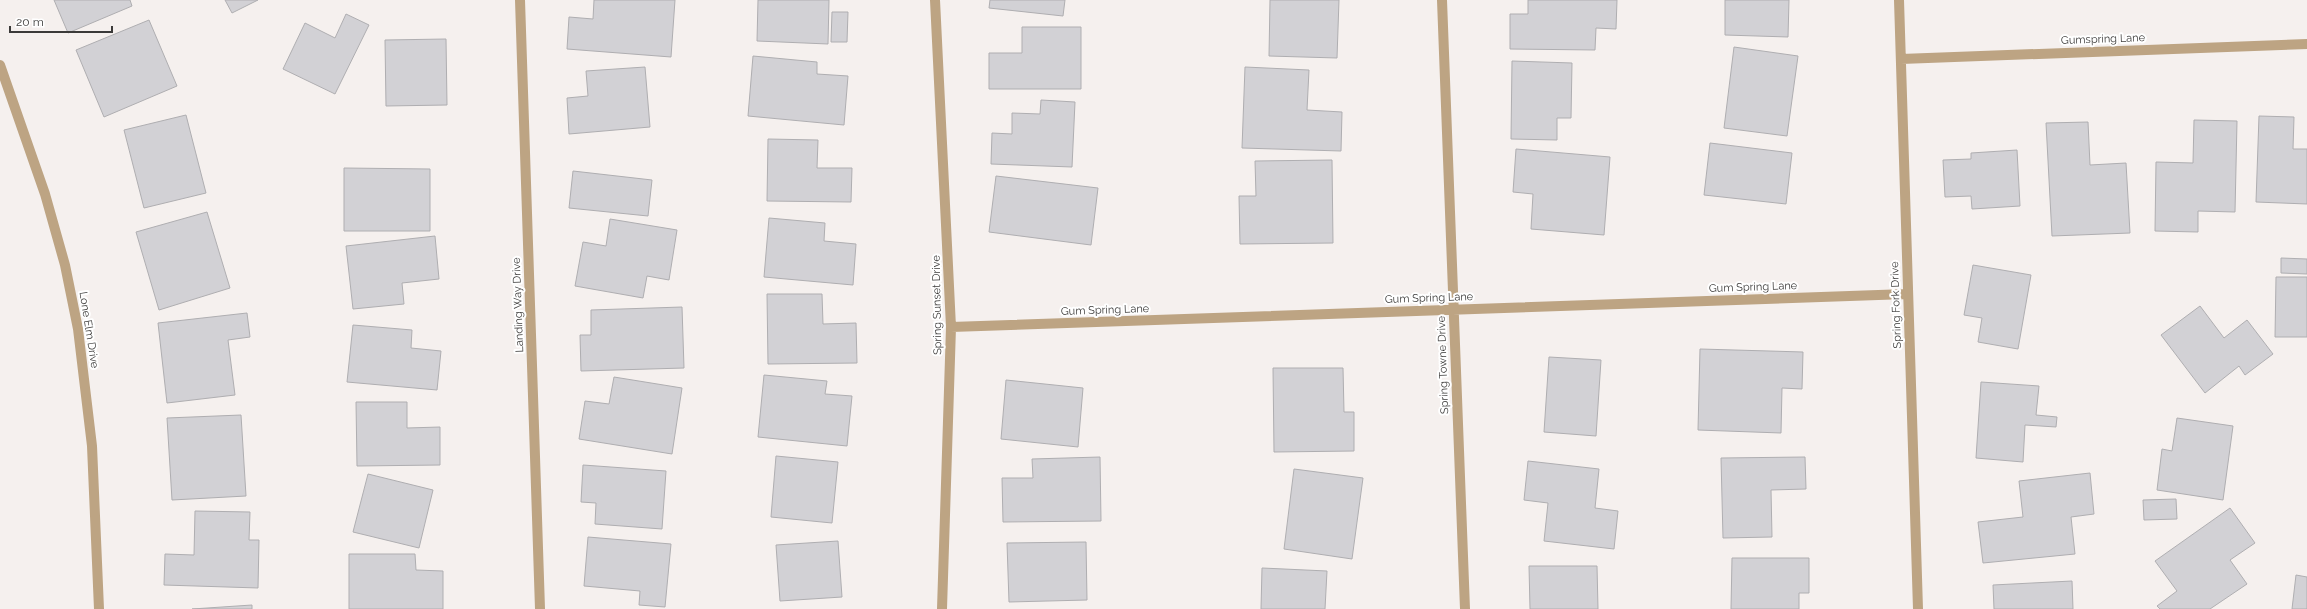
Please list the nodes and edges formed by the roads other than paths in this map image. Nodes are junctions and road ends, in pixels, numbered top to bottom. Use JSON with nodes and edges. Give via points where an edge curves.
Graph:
{"nodes":[{"id":1,"x":520,"y":0,"type":"edge"},
{"id":2,"x":935,"y":0,"type":"edge"},
{"id":3,"x":1442,"y":0,"type":"edge"},
{"id":4,"x":1899,"y":0,"type":"edge"},
{"id":5,"x":2307,"y":44,"type":"edge"},
{"id":6,"x":1900,"y":59,"type":"junction"},
{"id":7,"x":0,"y":65,"type":"edge"},
{"id":8,"x":1907,"y":294,"type":"junction"},
{"id":9,"x":1453,"y":309,"type":"junction"},
{"id":10,"x":951,"y":327,"type":"junction"},
{"id":11,"x":99,"y":609,"type":"edge"},
{"id":12,"x":540,"y":609,"type":"edge"},
{"id":13,"x":942,"y":609,"type":"edge"},
{"id":14,"x":1465,"y":609,"type":"edge"},
{"id":15,"x":1918,"y":609,"type":"edge"}],
"edges":[{"from":1,"to":12,"type":"street","name":"Landing Way Drive"},
{"from":2,"to":10,"type":"street","name":"Spring Sunset Drive"},
{"from":3,"to":9,"type":"street","name":"Spring Towne Drive"},
{"from":4,"to":6,"type":"street","name":"Spring Fork Drive"},
{"from":5,"to":6,"type":"street","name":"Gumspring Lane"},
{"from":6,"to":8,"type":"street","name":"Spring Fork Drive"},
{"from":7,"to":11,"type":"street","name":"Lone Elm Drive","via":[[45,194],[65,265],[78,329],[92,446]]},
{"from":8,"to":9,"type":"street","name":"Gum Spring Lane"},
{"from":8,"to":15,"type":"street","name":"Spring Fork Drive"},
{"from":9,"to":10,"type":"street","name":"Gum Spring Lane"},
{"from":9,"to":14,"type":"street","name":"Spring Towne Drive"},
{"from":10,"to":13,"type":"street","name":"Spring Sunset Drive"}]}
